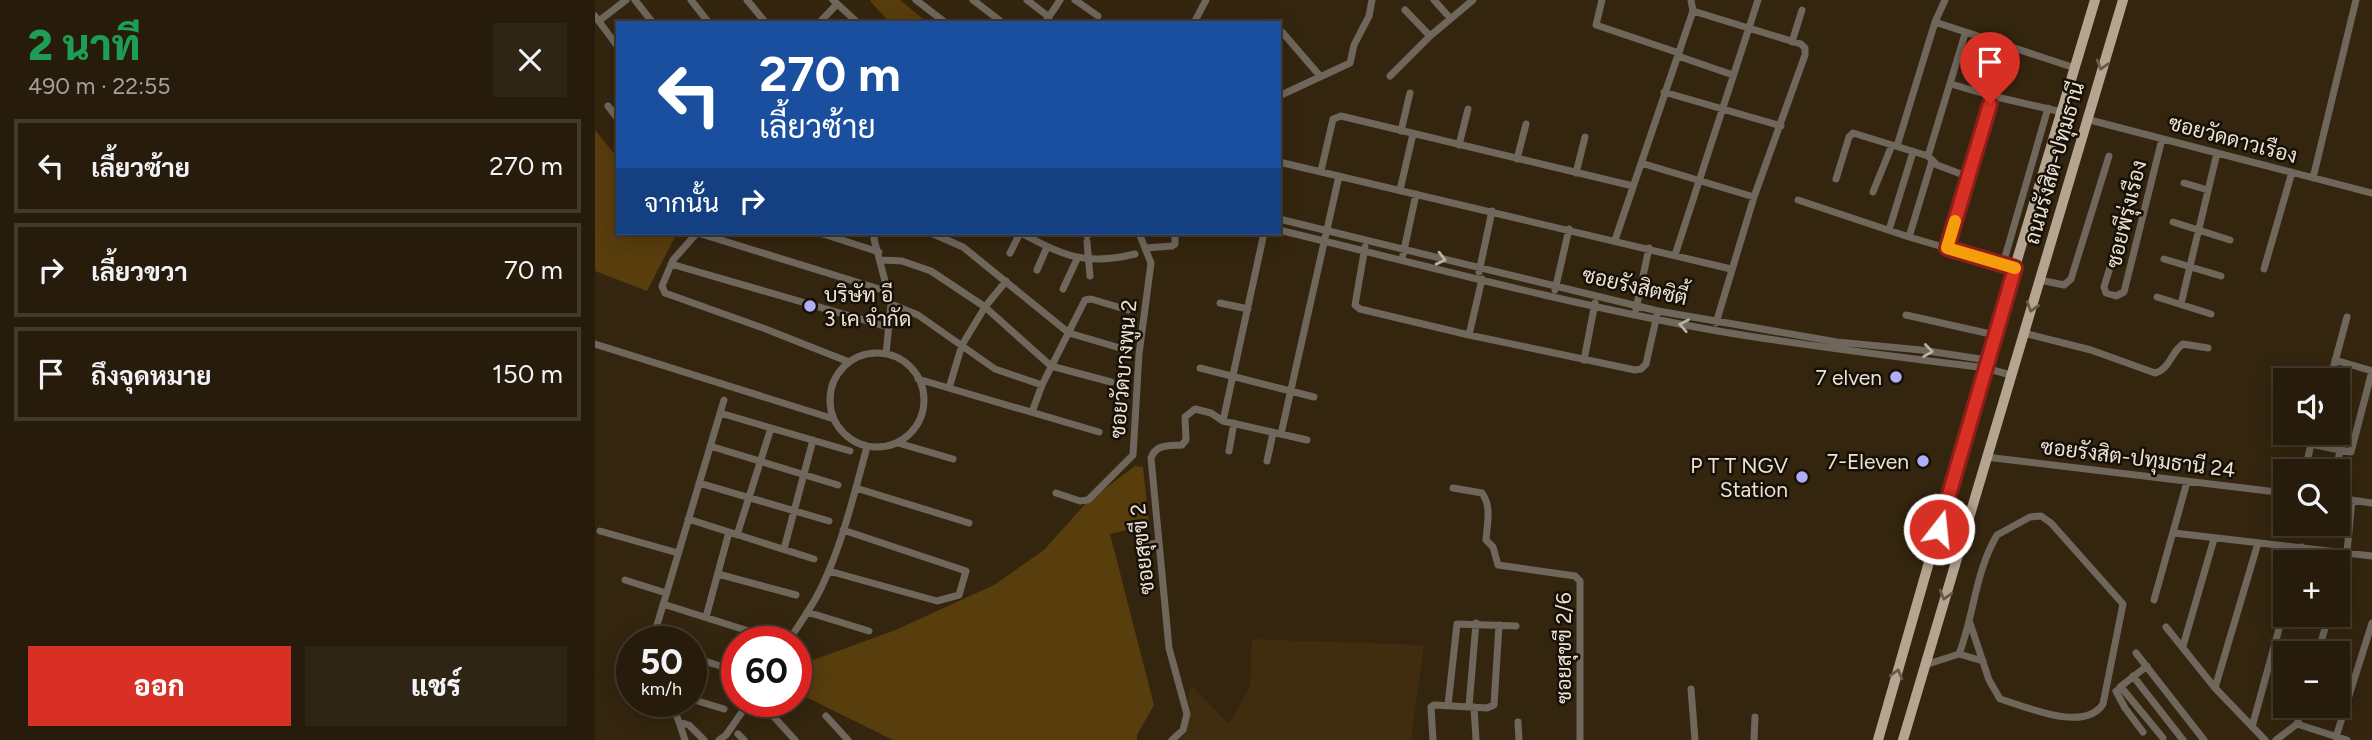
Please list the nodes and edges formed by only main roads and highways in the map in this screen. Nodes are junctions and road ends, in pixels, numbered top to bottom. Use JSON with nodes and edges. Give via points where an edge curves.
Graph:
{"nodes":[{"id":1,"x":2095,"y":0,"type":"edge"},
{"id":2,"x":2123,"y":0,"type":"edge"},
{"id":3,"x":1878,"y":740,"type":"edge"},
{"id":4,"x":1903,"y":740,"type":"edge"}],
"edges":[{"from":3,"to":1,"type":"main road","name":"ถนนรังสิต-ปทุมธานี","one_way":true},
{"from":2,"to":4,"type":"main road","name":"ถนนรังสิต-ปทุมธานี","one_way":true}]}
